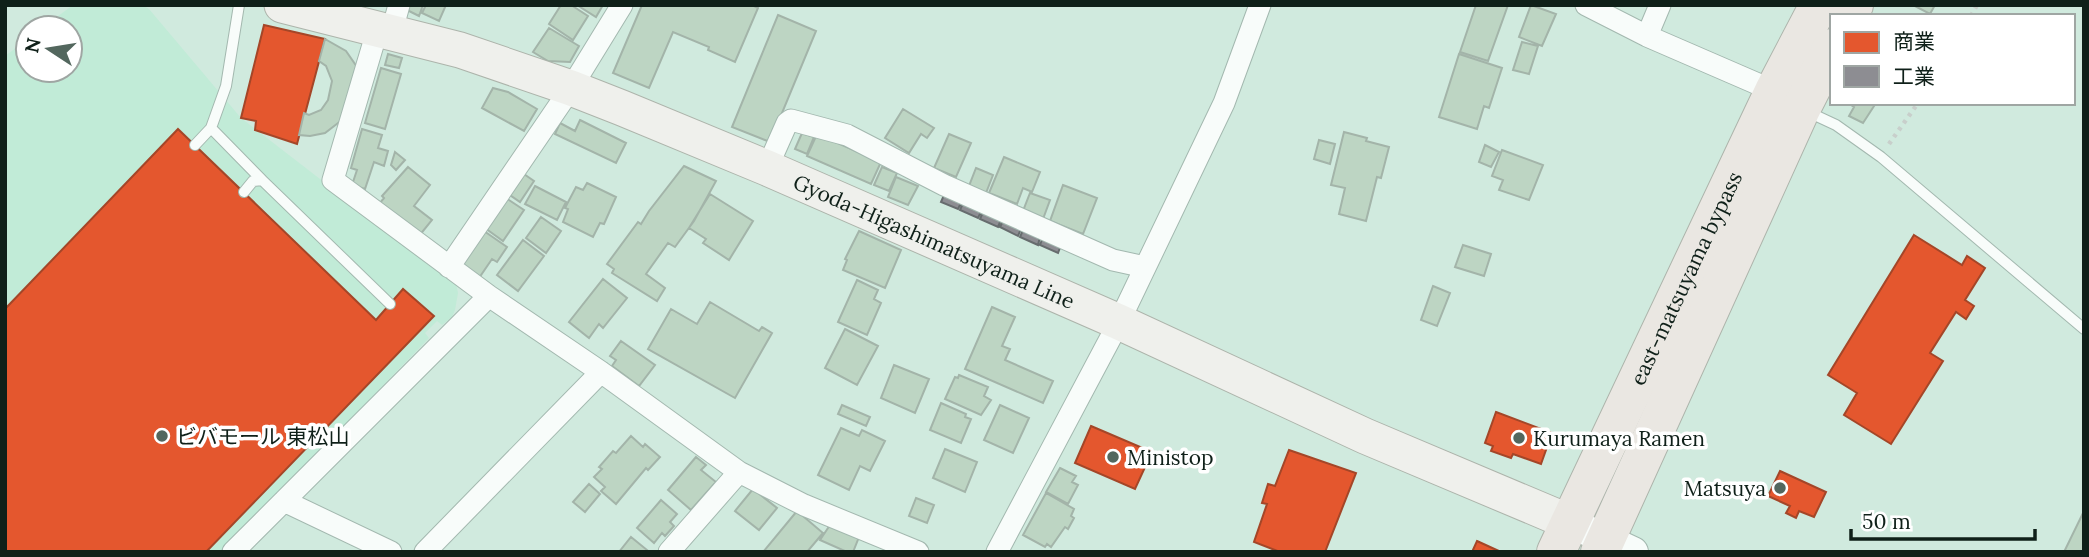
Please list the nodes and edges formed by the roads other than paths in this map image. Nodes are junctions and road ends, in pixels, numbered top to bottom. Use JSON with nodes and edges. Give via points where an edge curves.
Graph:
{"nodes":[{"id":1,"x":239,"y":5,"type":"edge"},
{"id":2,"x":282,"y":5,"type":"edge"},
{"id":3,"x":622,"y":5,"type":"edge"},
{"id":4,"x":1260,"y":5,"type":"edge"},
{"id":5,"x":1586,"y":5,"type":"edge"},
{"id":6,"x":1660,"y":5,"type":"edge"},
{"id":7,"x":1819,"y":5,"type":"edge"},
{"id":8,"x":389,"y":22,"type":"edge"},
{"id":9,"x":1647,"y":36,"type":"junction"},
{"id":10,"x":1830,"y":50,"type":"edge"},
{"id":11,"x":571,"y":88,"type":"junction"},
{"id":12,"x":1788,"y":100,"type":"junction"},
{"id":13,"x":211,"y":128,"type":"junction"},
{"id":14,"x":195,"y":145,"type":"dead end"},
{"id":15,"x":767,"y":169,"type":"junction"},
{"id":16,"x":262,"y":180,"type":"junction"},
{"id":17,"x":244,"y":192,"type":"dead end"},
{"id":18,"x":449,"y":267,"type":"junction"},
{"id":19,"x":1145,"y":267,"type":"junction"},
{"id":20,"x":489,"y":296,"type":"junction"},
{"id":21,"x":390,"y":304,"type":"dead end"},
{"id":22,"x":1119,"y":322,"type":"junction"},
{"id":23,"x":2084,"y":330,"type":"edge"},
{"id":24,"x":601,"y":372,"type":"junction"},
{"id":25,"x":739,"y":472,"type":"junction"},
{"id":26,"x":284,"y":501,"type":"junction"},
{"id":27,"x":1563,"y":537,"type":"edge"},
{"id":28,"x":1613,"y":548,"type":"edge"},
{"id":29,"x":233,"y":552,"type":"edge"},
{"id":30,"x":391,"y":552,"type":"edge"},
{"id":31,"x":425,"y":552,"type":"edge"},
{"id":32,"x":669,"y":552,"type":"edge"},
{"id":33,"x":918,"y":552,"type":"edge"},
{"id":34,"x":997,"y":552,"type":"edge"}],
"edges":[{"from":1,"to":13,"type":"lane","via":[[226,86]]},
{"from":2,"to":8,"type":"main road","name":"Gyoda-Higashimatsuyama Line"},
{"from":3,"to":11,"type":"street"},
{"from":4,"to":19,"type":"street","via":[[1224,103]]},
{"from":5,"to":9,"type":"street"},
{"from":6,"to":9,"type":"street"},
{"from":7,"to":12,"type":"highway","name":"east-matsuyama bypass"},
{"from":8,"to":11,"type":"main road","name":"Gyoda-Higashimatsuyama Line"},
{"from":8,"to":18,"type":"street","via":[[333,180]]},
{"from":9,"to":12,"type":"street"},
{"from":10,"to":12,"type":"highway","name":"east-matsuyama bypass"},
{"from":11,"to":15,"type":"main road","name":"Gyoda-Higashimatsuyama Line"},
{"from":11,"to":18,"type":"street"},
{"from":12,"to":23,"type":"lane","via":[[1881,156]]},
{"from":12,"to":27,"type":"highway","name":"east-matsuyama bypass"},
{"from":12,"to":28,"type":"highway","name":"east-matsuyama bypass"},
{"from":13,"to":14,"type":"lane"},
{"from":13,"to":16,"type":"lane"},
{"from":15,"to":19,"type":"street","via":[[791,120],[847,135],[956,191],[1113,260]]},
{"from":15,"to":22,"type":"main road","name":"Gyoda-Higashimatsuyama Line"},
{"from":16,"to":17,"type":"lane","via":[[253,181]]},
{"from":16,"to":21,"type":"lane"},
{"from":18,"to":20,"type":"street"},
{"from":19,"to":22,"type":"street"},
{"from":20,"to":24,"type":"street"},
{"from":20,"to":26,"type":"street"},
{"from":22,"to":27,"type":"main road","name":"Gyoda-Higashimatsuyama Line","via":[[1365,436]]},
{"from":22,"to":34,"type":"street"},
{"from":24,"to":25,"type":"street"},
{"from":24,"to":31,"type":"street"},
{"from":25,"to":32,"type":"street"},
{"from":25,"to":33,"type":"street","via":[[804,505]]},
{"from":26,"to":29,"type":"street"},
{"from":26,"to":30,"type":"street"},
{"from":27,"to":28,"type":"street"}]}
